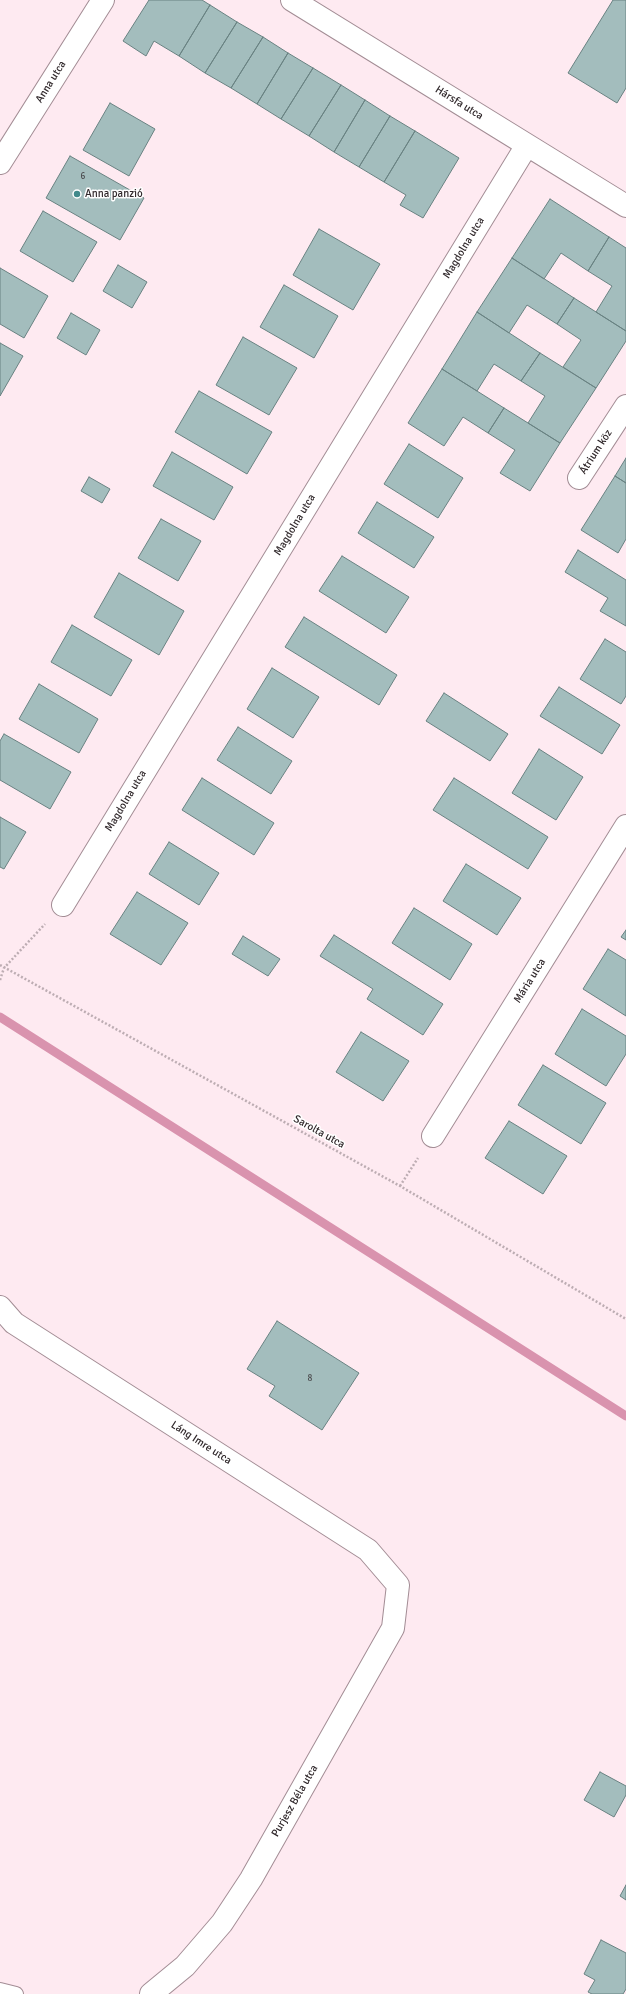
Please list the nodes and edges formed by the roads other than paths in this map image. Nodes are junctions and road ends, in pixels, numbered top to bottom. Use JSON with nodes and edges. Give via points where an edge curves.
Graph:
{"nodes":[{"id":1,"x":103,"y":0,"type":"edge"},
{"id":2,"x":292,"y":0,"type":"edge"},
{"id":3,"x":527,"y":145,"type":"junction"},
{"id":4,"x":0,"y":163,"type":"edge"},
{"id":5,"x":626,"y":206,"type":"edge"},
{"id":6,"x":626,"y":406,"type":"edge"},
{"id":7,"x":579,"y":478,"type":"dead end"},
{"id":8,"x":626,"y":826,"type":"edge"},
{"id":9,"x":63,"y":905,"type":"road end"},
{"id":10,"x":433,"y":1136,"type":"road end"},
{"id":11,"x":0,"y":1307,"type":"edge"},
{"id":12,"x":398,"y":1585,"type":"joint"},
{"id":13,"x":0,"y":1990,"type":"edge"},
{"id":14,"x":16,"y":1994,"type":"edge"},
{"id":15,"x":151,"y":1994,"type":"edge"}],
"edges":[{"from":1,"to":4,"type":"street","name":"Anna utca"},
{"from":2,"to":3,"type":"street","name":"Hársfa utca"},
{"from":3,"to":5,"type":"street","name":"Hársfa utca"},
{"from":3,"to":9,"type":"street","name":"Magdolna utca"},
{"from":6,"to":7,"type":"street","name":"Átrium köz"},
{"from":8,"to":10,"type":"street","name":"Mária utca"},
{"from":11,"to":12,"type":"street","name":"Láng Imre utca","via":[[14,1323],[368,1550]]},
{"from":12,"to":15,"type":"street","name":"Purjesz Béla utca","via":[[393,1628],[251,1879],[222,1923],[185,1966]]},
{"from":13,"to":14,"type":"lane"}]}
